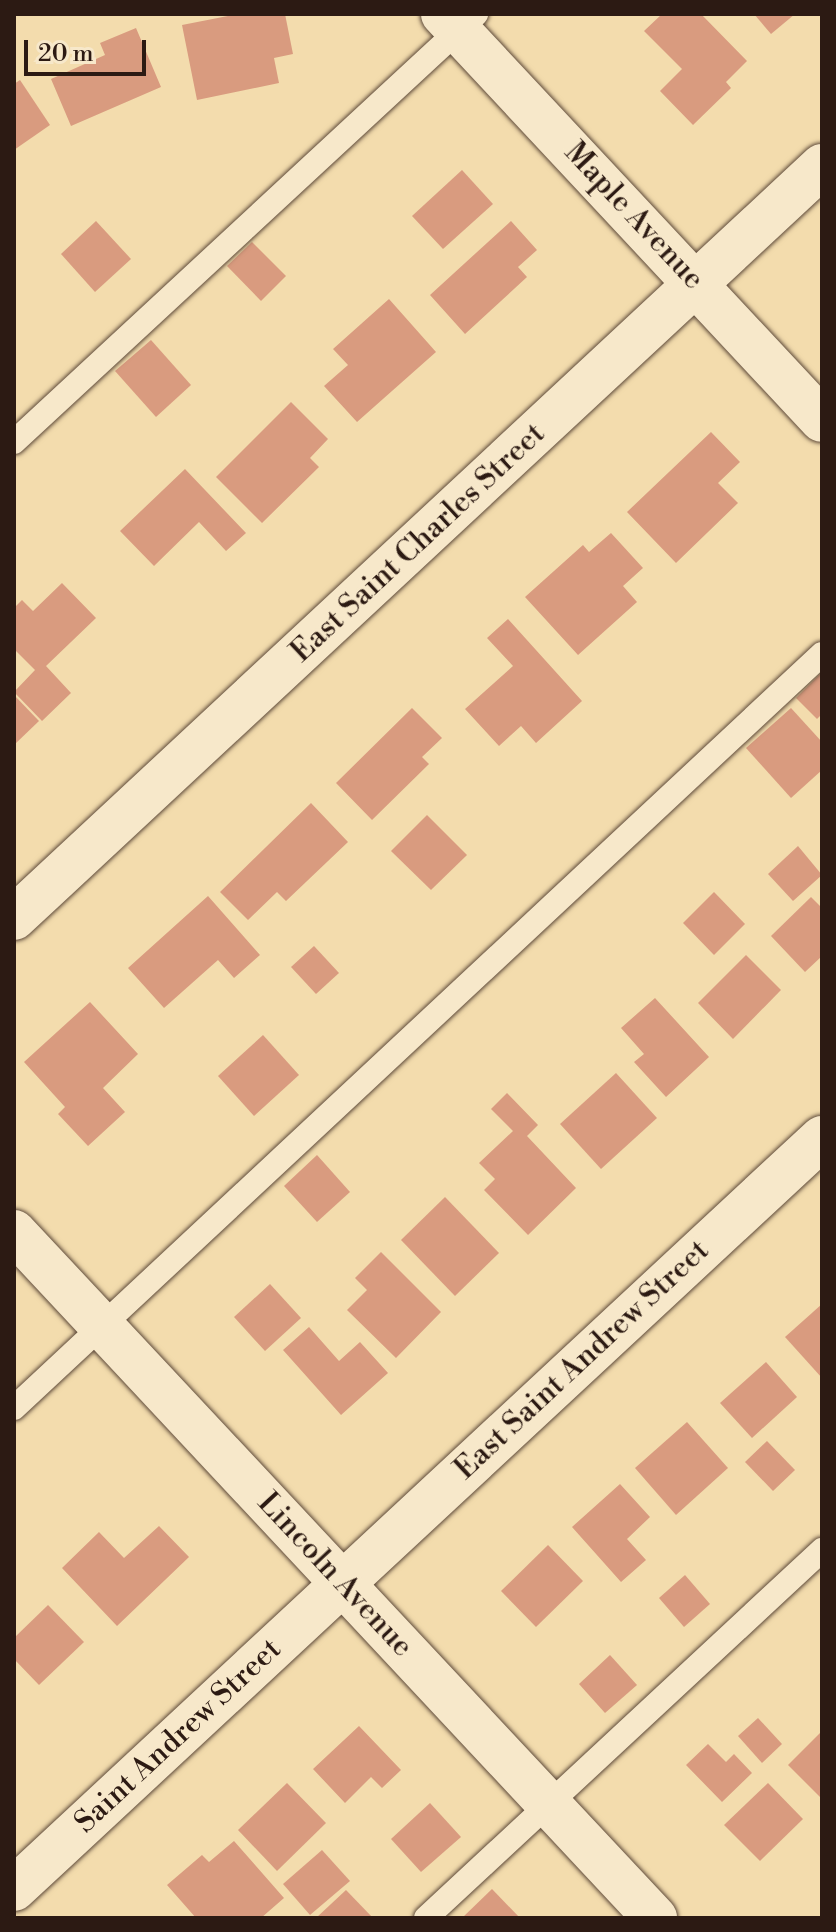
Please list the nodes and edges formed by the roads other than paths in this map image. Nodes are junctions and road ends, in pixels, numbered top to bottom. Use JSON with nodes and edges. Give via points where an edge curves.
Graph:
{"nodes":[{"id":1,"x":459,"y":20,"type":"edge"},
{"id":2,"x":822,"y":166,"type":"edge"},
{"id":3,"x":698,"y":283,"type":"junction"},
{"id":4,"x":822,"y":420,"type":"edge"},
{"id":5,"x":14,"y":442,"type":"edge"},
{"id":6,"x":822,"y":654,"type":"edge"},
{"id":7,"x":14,"y":918,"type":"edge"},
{"id":8,"x":822,"y":1138,"type":"edge"},
{"id":9,"x":14,"y":1232,"type":"edge"},
{"id":10,"x":102,"y":1326,"type":"junction"},
{"id":11,"x":14,"y":1408,"type":"edge"},
{"id":12,"x":822,"y":1550,"type":"edge"},
{"id":13,"x":342,"y":1582,"type":"junction"},
{"id":14,"x":550,"y":1803,"type":"junction"},
{"id":15,"x":14,"y":1889,"type":"edge"},
{"id":16,"x":426,"y":1918,"type":"edge"},
{"id":17,"x":655,"y":1918,"type":"edge"}],
"edges":[{"from":1,"to":3,"type":"street","name":"Maple Avenue"},
{"from":1,"to":5,"type":"lane"},
{"from":2,"to":3,"type":"street","name":"East Saint Charles Street"},
{"from":3,"to":4,"type":"street","name":"Maple Avenue"},
{"from":3,"to":7,"type":"street","name":"East Saint Charles Street"},
{"from":6,"to":10,"type":"lane"},
{"from":8,"to":13,"type":"street","name":"East Saint Andrew Street"},
{"from":9,"to":10,"type":"street","name":"Lincoln Avenue"},
{"from":10,"to":11,"type":"lane"},
{"from":10,"to":13,"type":"street","name":"Lincoln Avenue"},
{"from":12,"to":14,"type":"lane"},
{"from":13,"to":14,"type":"street","name":"Lincoln Avenue"},
{"from":13,"to":15,"type":"street","name":"Saint Andrew Street"},
{"from":14,"to":16,"type":"lane"},
{"from":14,"to":17,"type":"street","name":"Lincoln Avenue"}]}
